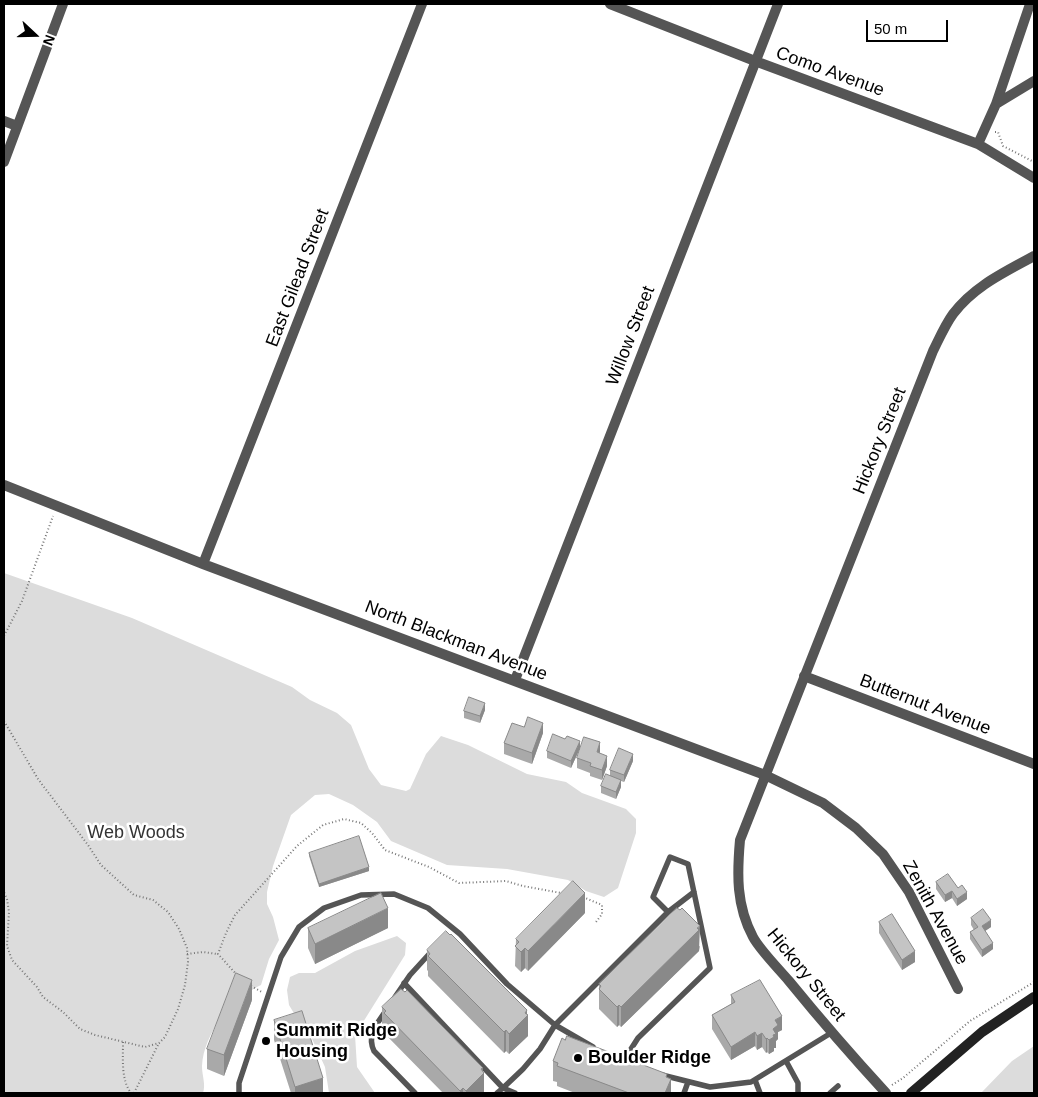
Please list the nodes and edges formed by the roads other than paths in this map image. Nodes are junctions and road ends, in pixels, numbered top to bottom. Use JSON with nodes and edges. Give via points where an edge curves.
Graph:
{"nodes":[{"id":1,"x":64,"y":4,"type":"edge"},
{"id":2,"x":422,"y":4,"type":"edge"},
{"id":3,"x":610,"y":4,"type":"edge"},
{"id":4,"x":778,"y":4,"type":"edge"},
{"id":5,"x":1030,"y":4,"type":"edge"},
{"id":6,"x":755,"y":61,"type":"junction"},
{"id":7,"x":1034,"y":81,"type":"edge"},
{"id":8,"x":996,"y":104,"type":"junction"},
{"id":9,"x":4,"y":121,"type":"edge"},
{"id":10,"x":17,"y":126,"type":"junction"},
{"id":11,"x":978,"y":144,"type":"junction"},
{"id":12,"x":4,"y":162,"type":"edge"},
{"id":13,"x":1034,"y":178,"type":"edge"},
{"id":14,"x":1034,"y":256,"type":"edge"},
{"id":15,"x":4,"y":485,"type":"edge"},
{"id":16,"x":204,"y":564,"type":"junction"},
{"id":17,"x":804,"y":676,"type":"junction"},
{"id":18,"x":515,"y":680,"type":"junction"},
{"id":19,"x":1034,"y":764,"type":"edge"},
{"id":20,"x":765,"y":775,"type":"junction"},
{"id":21,"x":883,"y":854,"type":"joint"},
{"id":22,"x":694,"y":892,"type":"junction"},
{"id":23,"x":668,"y":912,"type":"junction"},
{"id":24,"x":453,"y":928,"type":"junction"},
{"id":25,"x":447,"y":935,"type":"edge"},
{"id":26,"x":435,"y":948,"type":"edge"},
{"id":27,"x":404,"y":983,"type":"junction"},
{"id":28,"x":958,"y":989,"type":"dead end"},
{"id":29,"x":1034,"y":997,"type":"edge"},
{"id":30,"x":555,"y":1025,"type":"junction"},
{"id":31,"x":831,"y":1033,"type":"junction"},
{"id":32,"x":602,"y":1052,"type":"edge"},
{"id":33,"x":794,"y":1056,"type":"junction"},
{"id":34,"x":616,"y":1057,"type":"edge"},
{"id":35,"x":624,"y":1060,"type":"junction"},
{"id":36,"x":786,"y":1061,"type":"junction"},
{"id":37,"x":633,"y":1064,"type":"edge"},
{"id":38,"x":651,"y":1070,"type":"edge"},
{"id":39,"x":791,"y":1070,"type":"junction"},
{"id":40,"x":755,"y":1080,"type":"junction"},
{"id":41,"x":688,"y":1082,"type":"junction"},
{"id":42,"x":838,"y":1086,"type":"dead end"},
{"id":43,"x":502,"y":1088,"type":"junction"},
{"id":44,"x":239,"y":1093,"type":"edge"},
{"id":45,"x":415,"y":1093,"type":"edge"},
{"id":46,"x":497,"y":1093,"type":"edge"},
{"id":47,"x":516,"y":1093,"type":"edge"},
{"id":48,"x":684,"y":1093,"type":"edge"},
{"id":49,"x":760,"y":1093,"type":"edge"},
{"id":50,"x":798,"y":1093,"type":"edge"},
{"id":51,"x":830,"y":1093,"type":"edge"},
{"id":52,"x":886,"y":1093,"type":"edge"},
{"id":53,"x":911,"y":1093,"type":"edge"}],
"edges":[{"from":1,"to":10,"type":"street"},
{"from":2,"to":16,"type":"street","name":"East Gilead Street"},
{"from":3,"to":6,"type":"street","name":"Como Avenue"},
{"from":4,"to":6,"type":"street","name":"Willow Street"},
{"from":5,"to":8,"type":"street"},
{"from":6,"to":11,"type":"street","name":"Como Avenue"},
{"from":6,"to":18,"type":"street","name":"Willow Street"},
{"from":7,"to":8,"type":"street"},
{"from":8,"to":11,"type":"street"},
{"from":9,"to":10,"type":"street"},
{"from":10,"to":12,"type":"street"},
{"from":11,"to":13,"type":"street","name":"Como Avenue"},
{"from":14,"to":17,"type":"street","name":"Hickory Street","via":[[972,294],[945,327]]},
{"from":15,"to":16,"type":"street","name":"North Blackman Avenue"},
{"from":16,"to":18,"type":"street","name":"North Blackman Avenue"},
{"from":17,"to":19,"type":"street","name":"Butternut Avenue"},
{"from":17,"to":20,"type":"street","name":"Hickory Street"},
{"from":18,"to":20,"type":"street","name":"North Blackman Avenue"},
{"from":20,"to":21,"type":"street","name":"North Blackman Avenue","via":[[823,803]]},
{"from":20,"to":31,"type":"street","name":"Hickory Street","via":[[740,840],[737,871],[745,918],[753,938]]},
{"from":21,"to":28,"type":"street","name":"Zenith Avenue","via":[[909,892]]},
{"from":22,"to":23,"type":"lane"},
{"from":22,"to":23,"type":"lane","via":[[688,864],[670,856],[653,897]]},
{"from":22,"to":35,"type":"lane","via":[[710,968],[638,1038]]},
{"from":23,"to":30,"type":"lane"},
{"from":24,"to":25,"type":"lane"},
{"from":24,"to":30,"type":"lane","via":[[507,984]]},
{"from":24,"to":44,"type":"lane","via":[[428,908],[394,894],[361,895],[324,908],[299,927],[281,957],[239,1083]]},
{"from":26,"to":27,"type":"lane"},
{"from":27,"to":43,"type":"lane"},
{"from":27,"to":45,"type":"lane","via":[[373,1030],[370,1043]]},
{"from":29,"to":53,"type":"main road","via":[[982,1032]]},
{"from":30,"to":32,"type":"lane"},
{"from":30,"to":43,"type":"lane","via":[[540,1049]]},
{"from":31,"to":33,"type":"lane"},
{"from":31,"to":52,"type":"street","name":"Hickory Street"},
{"from":33,"to":36,"type":"lane"},
{"from":33,"to":39,"type":"lane"},
{"from":34,"to":35,"type":"lane"},
{"from":35,"to":37,"type":"lane"},
{"from":36,"to":39,"type":"lane"},
{"from":36,"to":40,"type":"lane"},
{"from":38,"to":41,"type":"lane"},
{"from":39,"to":50,"type":"lane","via":[[798,1083]]},
{"from":40,"to":41,"type":"lane","via":[[710,1087]]},
{"from":40,"to":49,"type":"lane"},
{"from":41,"to":48,"type":"lane"},
{"from":42,"to":51,"type":"lane"},
{"from":43,"to":46,"type":"lane"},
{"from":43,"to":47,"type":"lane"}]}
